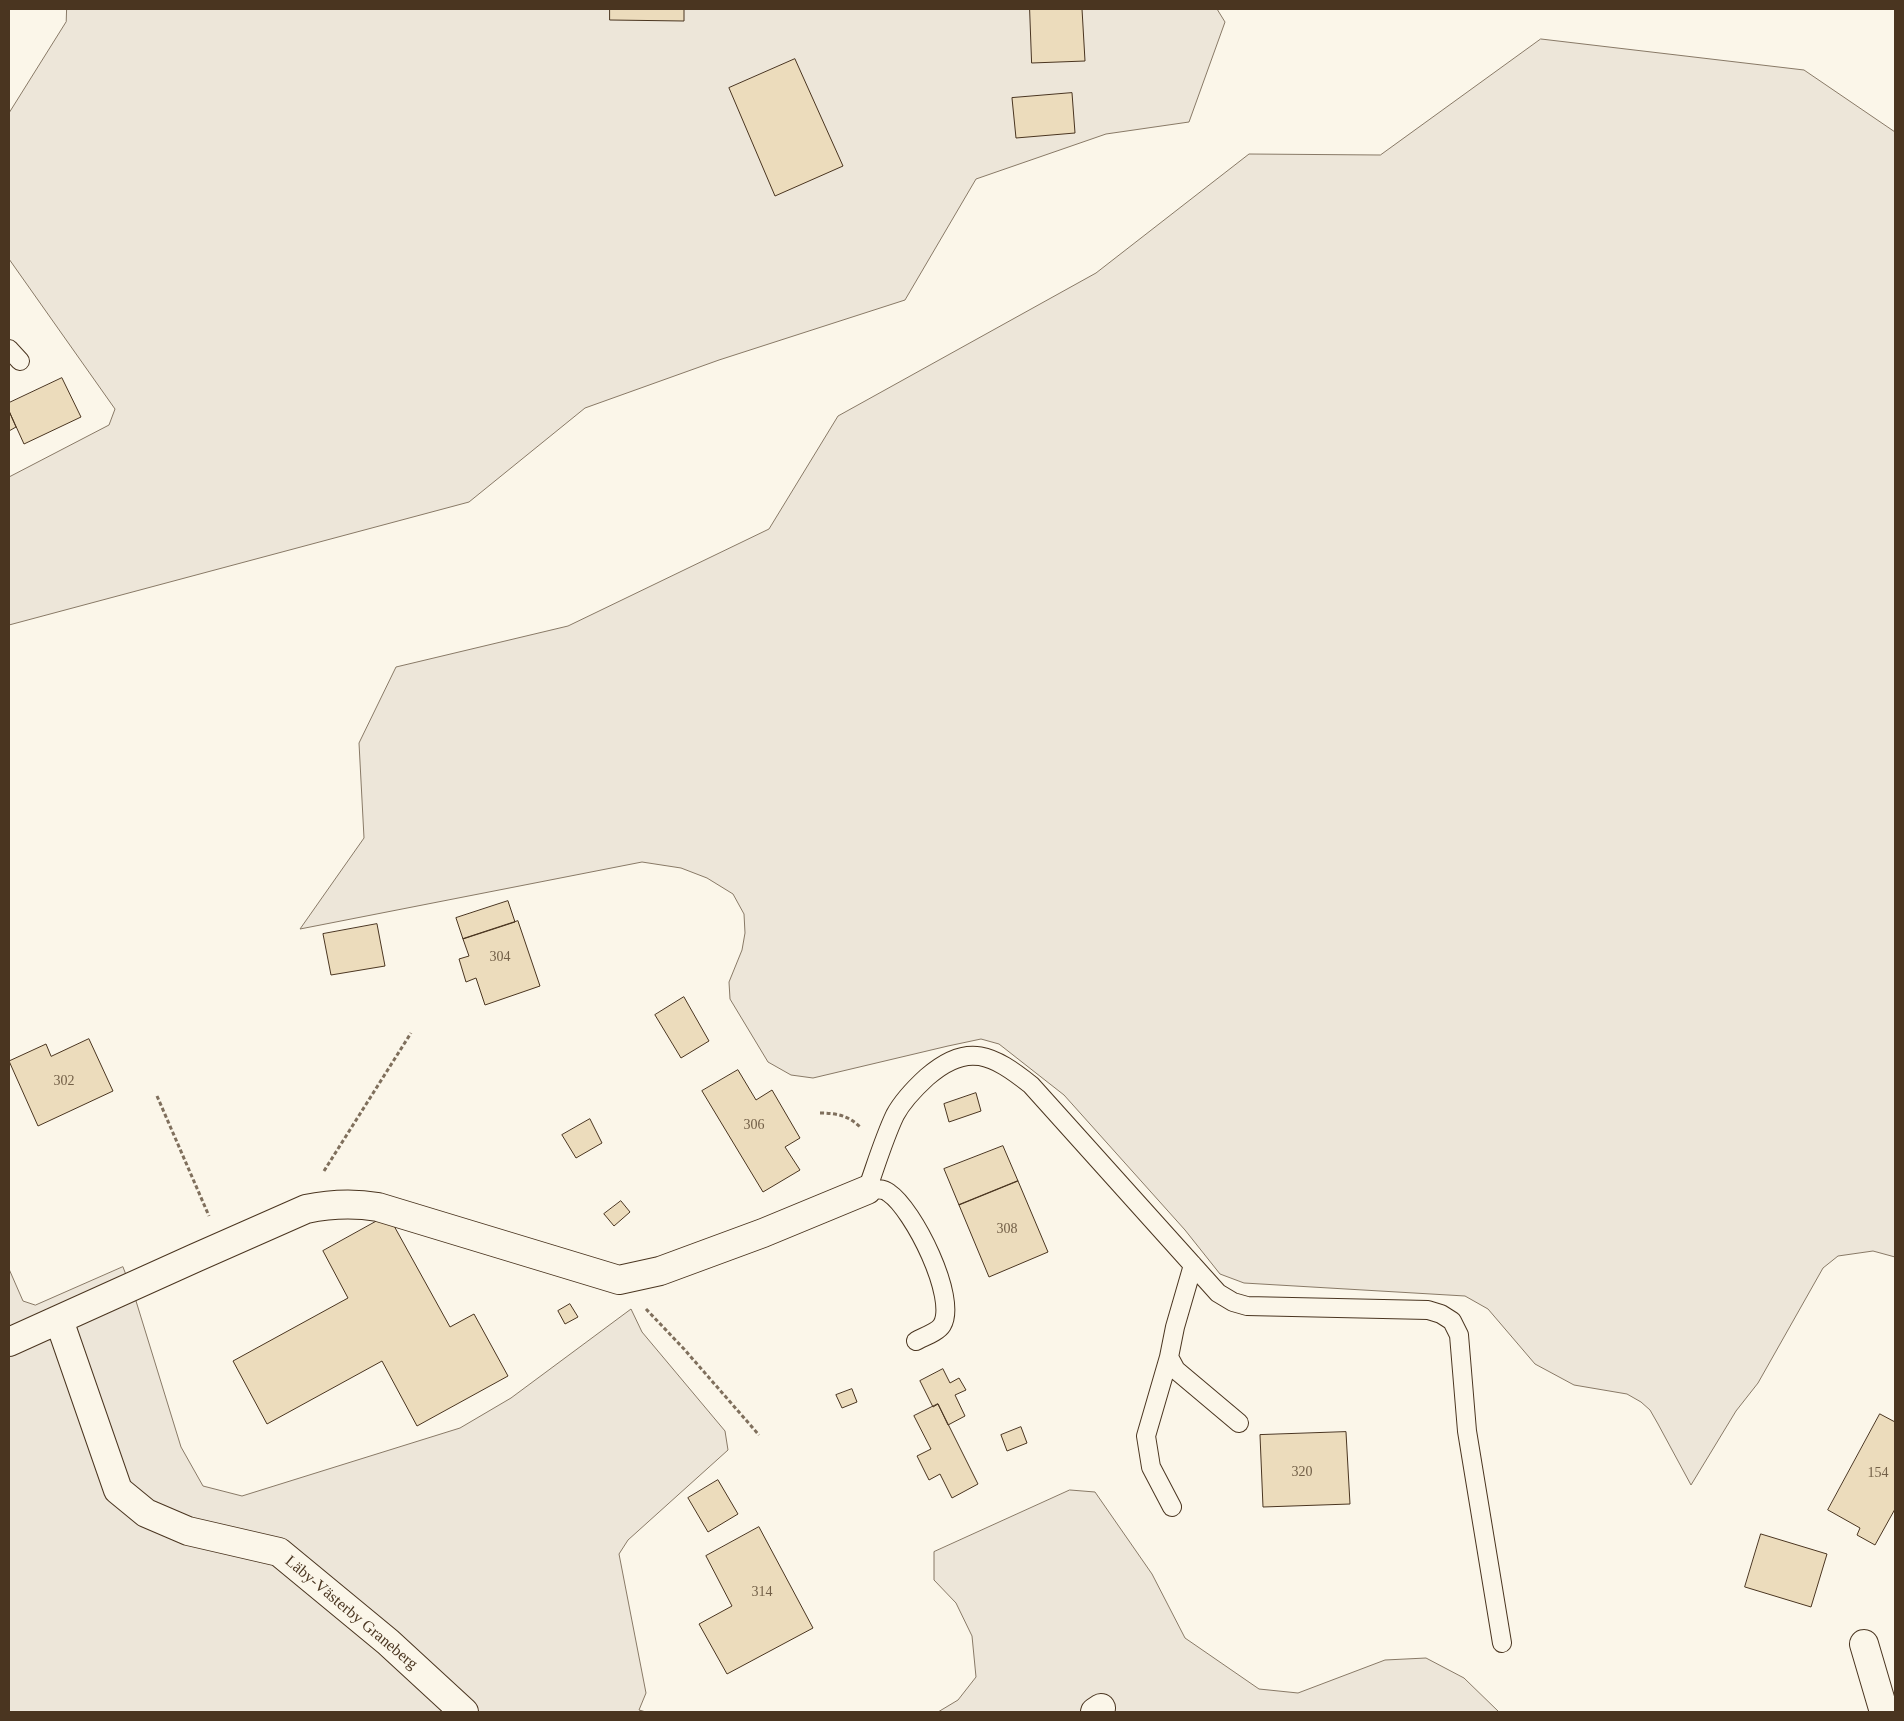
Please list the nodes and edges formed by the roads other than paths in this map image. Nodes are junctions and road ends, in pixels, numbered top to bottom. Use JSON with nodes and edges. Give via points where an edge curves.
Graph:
{"nodes":[{"id":1,"x":867,"y":1190,"type":"junction"},
{"id":2,"x":1193,"y":1265,"type":"junction"},
{"id":3,"x":59,"y":1320,"type":"junction"},
{"id":4,"x":916,"y":1341,"type":"dead end"},
{"id":5,"x":9,"y":1342,"type":"edge"},
{"id":6,"x":1169,"y":1357,"type":"junction"},
{"id":7,"x":1239,"y":1423,"type":"dead end"},
{"id":8,"x":1172,"y":1508,"type":"dead end"},
{"id":9,"x":1502,"y":1643,"type":"dead end"},
{"id":10,"x":1864,"y":1644,"type":"dead end"},
{"id":11,"x":464,"y":1712,"type":"edge"},
{"id":12,"x":1884,"y":1712,"type":"edge"}],
"edges":[{"from":1,"to":2,"type":"lane","via":[[895,1115],[916,1087],[949,1060],[979,1056],[1010,1069],[1031,1085]]},
{"from":1,"to":3,"type":"street","via":[[660,1271],[619,1280],[378,1207],[320,1206],[217,1248]]},
{"from":1,"to":4,"type":"lane","via":[[888,1191],[902,1203],[916,1224],[942,1283],[946,1303],[941,1327]]},
{"from":2,"to":6,"type":"lane"},
{"from":2,"to":9,"type":"lane","via":[[1218,1293],[1247,1306],[1428,1310],[1452,1321],[1459,1335],[1467,1431]]},
{"from":3,"to":5,"type":"street"},
{"from":3,"to":11,"type":"street","name":"Läby-Västerby Graneberg","via":[[118,1490],[146,1514],[188,1531],[279,1552],[388,1642]]},
{"from":6,"to":7,"type":"lane","via":[[1176,1370]]},
{"from":6,"to":8,"type":"lane","via":[[1146,1436],[1151,1467]]},
{"from":10,"to":12,"type":"street"}]}
